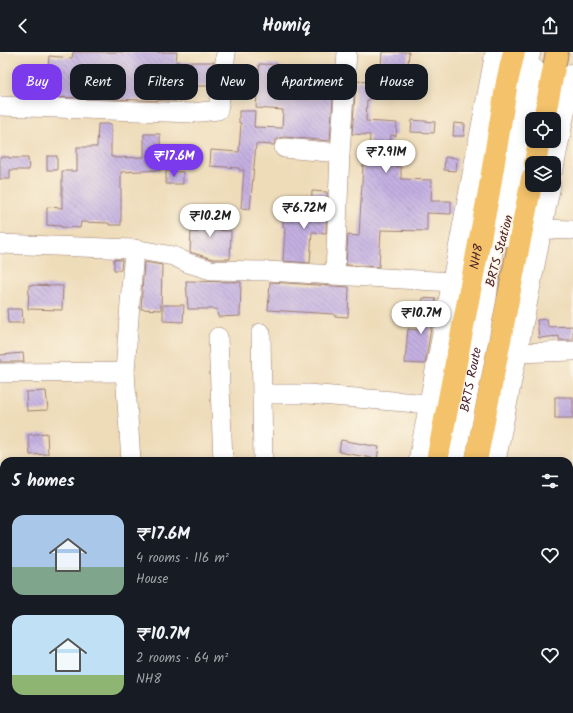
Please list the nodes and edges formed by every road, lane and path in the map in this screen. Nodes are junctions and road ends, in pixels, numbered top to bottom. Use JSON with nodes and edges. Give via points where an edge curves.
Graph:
{"nodes":[{"id":1,"x":226,"y":52,"type":"edge"},
{"id":2,"x":348,"y":52,"type":"edge"},
{"id":3,"x":495,"y":52,"type":"edge"},
{"id":4,"x":514,"y":52,"type":"edge"},
{"id":5,"x":531,"y":52,"type":"edge"},
{"id":6,"x":537,"y":52,"type":"edge"},
{"id":7,"x":557,"y":52,"type":"edge"},
{"id":8,"x":573,"y":73,"type":"edge"},
{"id":9,"x":1,"y":106,"type":"dead end"},
{"id":10,"x":545,"y":112,"type":"edge"},
{"id":11,"x":284,"y":148,"type":"dead end"},
{"id":12,"x":340,"y":153,"type":"junction"},
{"id":13,"x":556,"y":156,"type":"edge"},
{"id":14,"x":529,"y":192,"type":"edge"},
{"id":15,"x":550,"y":192,"type":"edge"},
{"id":16,"x":542,"y":229,"type":"junction"},
{"id":17,"x":573,"y":230,"type":"edge"},
{"id":18,"x":0,"y":244,"type":"edge"},
{"id":19,"x":134,"y":249,"type":"junction"},
{"id":20,"x":335,"y":275,"type":"junction"},
{"id":21,"x":452,"y":282,"type":"junction"},
{"id":22,"x":487,"y":298,"type":"junction"},
{"id":23,"x":261,"y":333,"type":"dead end"},
{"id":24,"x":218,"y":337,"type":"dead end"},
{"id":25,"x":573,"y":351,"type":"edge"},
{"id":26,"x":518,"y":353,"type":"junction"},
{"id":27,"x":125,"y":372,"type":"junction"},
{"id":28,"x":0,"y":373,"type":"edge"},
{"id":29,"x":263,"y":394,"type":"junction"},
{"id":30,"x":429,"y":404,"type":"junction"},
{"id":31,"x":131,"y":457,"type":"edge"},
{"id":32,"x":223,"y":457,"type":"edge"},
{"id":33,"x":263,"y":457,"type":"edge"},
{"id":34,"x":419,"y":457,"type":"edge"},
{"id":35,"x":438,"y":457,"type":"edge"},
{"id":36,"x":457,"y":457,"type":"edge"},
{"id":37,"x":477,"y":457,"type":"edge"},
{"id":38,"x":497,"y":457,"type":"edge"}],
"edges":[{"from":1,"to":9,"type":"street","via":[[218,110],[192,113]]},
{"from":2,"to":12,"type":"street"},
{"from":3,"to":21,"type":"street"},
{"from":4,"to":35,"type":"main road","name":"NH8"},
{"from":5,"to":22,"type":"street","name":"BRTS Station","via":[[517,100],[499,203]]},
{"from":6,"to":22,"type":"street","name":"BRTS Station","via":[[532,102],[512,210]]},
{"from":7,"to":10,"type":"main road"},
{"from":8,"to":13,"type":"street"},
{"from":11,"to":12,"type":"street"},
{"from":12,"to":20,"type":"street"},
{"from":14,"to":37,"type":"main road"},
{"from":15,"to":16,"type":"street"},
{"from":16,"to":17,"type":"street"},
{"from":16,"to":26,"type":"street"},
{"from":18,"to":19,"type":"street"},
{"from":19,"to":20,"type":"street","via":[[173,256],[188,264],[210,270]]},
{"from":19,"to":27,"type":"street"},
{"from":20,"to":21,"type":"street"},
{"from":21,"to":30,"type":"street"},
{"from":22,"to":36,"type":"street","name":"BRTS Route"},
{"from":23,"to":29,"type":"street"},
{"from":24,"to":32,"type":"street"},
{"from":25,"to":26,"type":"street"},
{"from":26,"to":38,"type":"street"},
{"from":27,"to":28,"type":"street"},
{"from":27,"to":31,"type":"street"},
{"from":29,"to":30,"type":"street","via":[[308,394]]},
{"from":29,"to":33,"type":"street"},
{"from":30,"to":34,"type":"street"}]}
